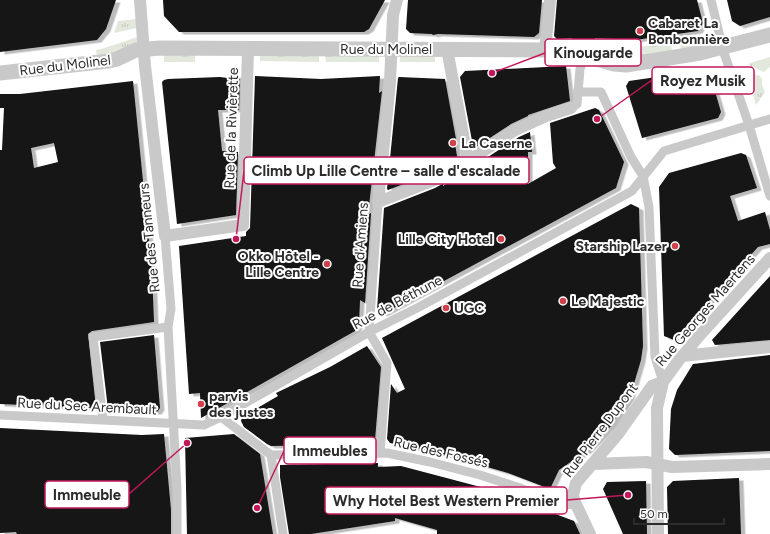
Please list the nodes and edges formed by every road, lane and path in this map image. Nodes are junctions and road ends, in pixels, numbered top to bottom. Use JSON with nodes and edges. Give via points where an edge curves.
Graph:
{"nodes":[{"id":1,"x":140,"y":0,"type":"edge"},
{"id":2,"x":397,"y":0,"type":"edge"},
{"id":3,"x":550,"y":0,"type":"edge"},
{"id":4,"x":711,"y":0,"type":"edge"},
{"id":5,"x":770,"y":35,"type":"edge"},
{"id":6,"x":248,"y":48,"type":"junction"},
{"id":7,"x":723,"y":48,"type":"junction"},
{"id":8,"x":144,"y":49,"type":"junction"},
{"id":9,"x":391,"y":49,"type":"junction"},
{"id":10,"x":447,"y":49,"type":"junction"},
{"id":11,"x":545,"y":50,"type":"junction"},
{"id":12,"x":584,"y":56,"type":"junction"},
{"id":13,"x":0,"y":73,"type":"edge"},
{"id":14,"x":577,"y":92,"type":"junction"},
{"id":15,"x":571,"y":108,"type":"joint"},
{"id":16,"x":770,"y":119,"type":"edge"},
{"id":17,"x":749,"y":125,"type":"junction"},
{"id":18,"x":468,"y":161,"type":"junction"},
{"id":19,"x":643,"y":176,"type":"junction"},
{"id":20,"x":770,"y":196,"type":"edge"},
{"id":21,"x":378,"y":202,"type":"junction"},
{"id":22,"x":165,"y":236,"type":"junction"},
{"id":23,"x":770,"y":258,"type":"edge"},
{"id":24,"x":168,"y":327,"type":"junction"},
{"id":25,"x":369,"y":332,"type":"junction"},
{"id":26,"x":770,"y":347,"type":"edge"},
{"id":27,"x":682,"y":356,"type":"junction"},
{"id":28,"x":663,"y":382,"type":"junction"},
{"id":29,"x":0,"y":415,"type":"edge"},
{"id":30,"x":222,"y":417,"type":"junction"},
{"id":31,"x":103,"y":420,"type":"junction"},
{"id":32,"x":173,"y":425,"type":"junction"},
{"id":33,"x":380,"y":453,"type":"junction"},
{"id":34,"x":271,"y":455,"type":"junction"},
{"id":35,"x":593,"y":464,"type":"junction"},
{"id":36,"x":657,"y":464,"type":"junction"},
{"id":37,"x":770,"y":464,"type":"edge"},
{"id":38,"x":576,"y":505,"type":"junction"},
{"id":39,"x":177,"y":534,"type":"edge"},
{"id":40,"x":283,"y":534,"type":"edge"},
{"id":41,"x":590,"y":534,"type":"edge"},
{"id":42,"x":658,"y":534,"type":"edge"}],
"edges":[{"from":1,"to":8,"type":"street","name":"Rue des Tanneurs"},
{"from":2,"to":9,"type":"street","name":"Rue d'Amiens","via":[[393,15]]},
{"from":3,"to":11,"type":"street"},
{"from":4,"to":7,"type":"street"},
{"from":5,"to":7,"type":"street","name":"Rue du Molinel"},
{"from":6,"to":8,"type":"street","name":"Rue du Molinel"},
{"from":6,"to":9,"type":"street","name":"Rue du Molinel"},
{"from":6,"to":22,"type":"street","name":"Rue de la Rivièrette","via":[[243,225]]},
{"from":7,"to":12,"type":"street","name":"Rue du Molinel","via":[[626,64],[614,64]]},
{"from":7,"to":17,"type":"street"},
{"from":8,"to":13,"type":"street","name":"Rue du Molinel","via":[[132,51],[113,60]]},
{"from":8,"to":22,"type":"street","name":"Rue des Tanneurs"},
{"from":9,"to":10,"type":"street","name":"Rue du Molinel"},
{"from":9,"to":21,"type":"street","name":"Rue d'Amiens"},
{"from":10,"to":11,"type":"street","name":"Rue du Molinel"},
{"from":10,"to":18,"type":"street"},
{"from":11,"to":12,"type":"street","name":"Rue du Molinel","via":[[562,50]]},
{"from":12,"to":14,"type":"street"},
{"from":14,"to":15,"type":"street","via":[[577,104]]},
{"from":14,"to":19,"type":"street","via":[[602,92],[631,157]]},
{"from":15,"to":18,"type":"street","via":[[515,130]]},
{"from":16,"to":17,"type":"street"},
{"from":17,"to":19,"type":"street","via":[[664,152]]},
{"from":17,"to":20,"type":"street"},
{"from":18,"to":21,"type":"street","via":[[432,181]]},
{"from":19,"to":25,"type":"street","name":"Rue de Béthune","via":[[632,191]]},
{"from":19,"to":28,"type":"street","via":[[649,207],[655,357]]},
{"from":21,"to":25,"type":"street","name":"Rue d'Amiens"},
{"from":22,"to":24,"type":"street","name":"Rue des Tanneurs","via":[[171,310]]},
{"from":23,"to":27,"type":"street","name":"Rue Georges Maertens"},
{"from":24,"to":31,"type":"street","via":[[93,337]]},
{"from":24,"to":32,"type":"street","name":"Rue des Tanneurs"},
{"from":25,"to":30,"type":"street","name":"Rue de Béthune"},
{"from":25,"to":33,"type":"street","via":[[387,363]]},
{"from":26,"to":27,"type":"street"},
{"from":27,"to":28,"type":"street","name":"Rue Georges Maertens"},
{"from":28,"to":35,"type":"street","name":"Rue Pierre Dupont","via":[[652,386]]},
{"from":28,"to":36,"type":"street","via":[[657,408]]},
{"from":29,"to":31,"type":"street","name":"Rue du Sec Arembault"},
{"from":30,"to":32,"type":"street","name":"Rue de Béthune","via":[[204,426]]},
{"from":30,"to":34,"type":"street"},
{"from":31,"to":32,"type":"street","name":"Rue du Sec Arembault"},
{"from":32,"to":39,"type":"street","name":"Rue des Tanneurs"},
{"from":33,"to":34,"type":"street","name":"Rue des Fossés"},
{"from":33,"to":38,"type":"street","name":"Rue des Fossés","via":[[430,462],[520,488],[564,504]]},
{"from":34,"to":40,"type":"street"},
{"from":35,"to":36,"type":"street"},
{"from":35,"to":38,"type":"street","name":"Rue Pierre Dupont","via":[[574,488]]},
{"from":36,"to":37,"type":"street","via":[[672,467]]},
{"from":36,"to":42,"type":"street"},
{"from":38,"to":41,"type":"street"}]}
